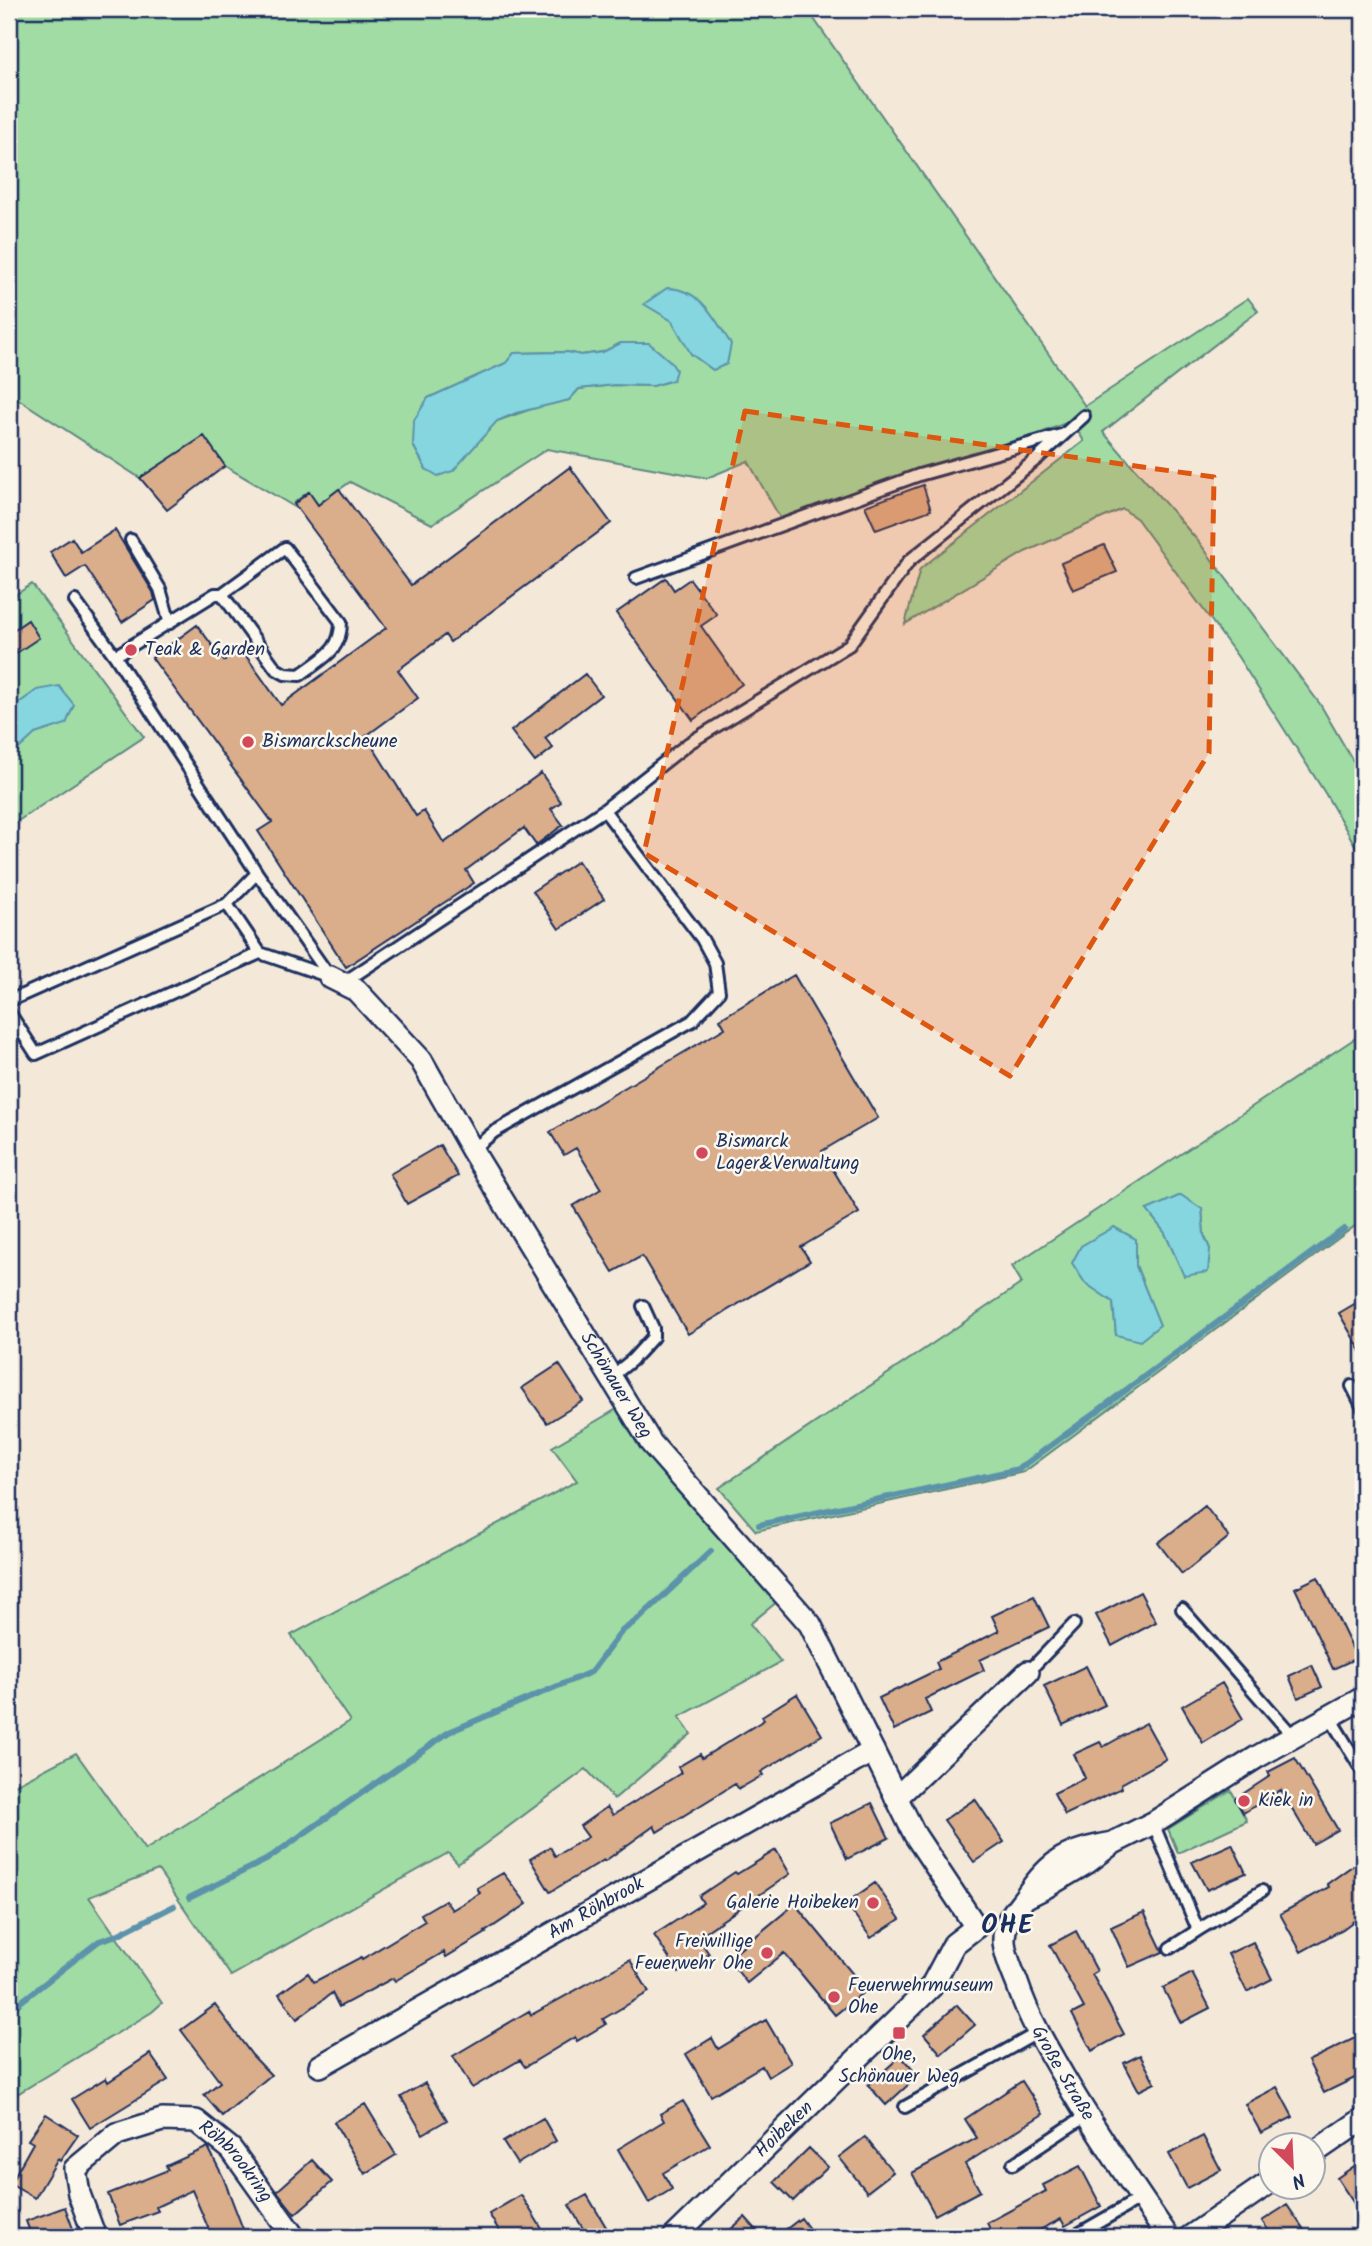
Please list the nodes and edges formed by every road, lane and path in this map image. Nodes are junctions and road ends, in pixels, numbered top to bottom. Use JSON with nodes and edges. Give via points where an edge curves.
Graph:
{"nodes":[{"id":1,"x":1084,"y":416,"type":"dead end"},
{"id":2,"x":1064,"y":435,"type":"junction"},
{"id":3,"x":131,"y":540,"type":"dead end"},
{"id":4,"x":636,"y":578,"type":"dead end"},
{"id":5,"x":222,"y":594,"type":"junction"},
{"id":6,"x":75,"y":601,"type":"dead end"},
{"id":7,"x":170,"y":623,"type":"junction"},
{"id":8,"x":115,"y":656,"type":"junction"},
{"id":9,"x":604,"y":810,"type":"junction"},
{"id":10,"x":257,"y":873,"type":"junction"},
{"id":11,"x":227,"y":904,"type":"junction"},
{"id":12,"x":261,"y":953,"type":"junction"},
{"id":13,"x":336,"y":980,"type":"junction"},
{"id":14,"x":9,"y":1002,"type":"edge"},
{"id":15,"x":9,"y":1012,"type":"edge"},
{"id":16,"x":472,"y":1150,"type":"junction"},
{"id":17,"x":643,"y":1306,"type":"dead end"},
{"id":18,"x":611,"y":1377,"type":"junction"},
{"id":19,"x":1352,"y":1386,"type":"dead end"},
{"id":20,"x":1363,"y":1408,"type":"edge"},
{"id":21,"x":1182,"y":1609,"type":"dead end"},
{"id":22,"x":1074,"y":1623,"type":"dead end"},
{"id":23,"x":1028,"y":1672,"type":"joint"},
{"id":24,"x":1363,"y":1698,"type":"edge"},
{"id":25,"x":1329,"y":1716,"type":"junction"},
{"id":26,"x":1293,"y":1736,"type":"junction"},
{"id":27,"x":873,"y":1751,"type":"junction"},
{"id":28,"x":1363,"y":1772,"type":"edge"},
{"id":29,"x":896,"y":1798,"type":"junction"},
{"id":30,"x":1153,"y":1823,"type":"junction"},
{"id":31,"x":1262,"y":1891,"type":"dead end"},
{"id":32,"x":1005,"y":1926,"type":"junction"},
{"id":33,"x":976,"y":1927,"type":"junction"},
{"id":34,"x":1198,"y":1930,"type":"junction"},
{"id":35,"x":1170,"y":1948,"type":"dead end"},
{"id":36,"x":1037,"y":2034,"type":"junction"},
{"id":37,"x":320,"y":2066,"type":"dead end"},
{"id":38,"x":905,"y":2107,"type":"dead end"},
{"id":39,"x":1087,"y":2115,"type":"junction"},
{"id":40,"x":1363,"y":2119,"type":"edge"},
{"id":41,"x":1326,"y":2144,"type":"edge"},
{"id":42,"x":1013,"y":2164,"type":"dead end"},
{"id":43,"x":1256,"y":2192,"type":"edge"},
{"id":44,"x":1141,"y":2198,"type":"junction"},
{"id":45,"x":95,"y":2237,"type":"edge"},
{"id":46,"x":294,"y":2237,"type":"edge"},
{"id":47,"x":674,"y":2237,"type":"edge"},
{"id":48,"x":1073,"y":2237,"type":"edge"},
{"id":49,"x":1168,"y":2237,"type":"edge"},
{"id":50,"x":1190,"y":2237,"type":"edge"}],
"edges":[{"from":1,"to":2,"type":"lane"},
{"from":2,"to":4,"type":"lane","via":[[919,475]]},
{"from":2,"to":9,"type":"lane","via":[[909,561],[849,645],[689,743]]},
{"from":3,"to":7,"type":"lane","via":[[159,589]]},
{"from":5,"to":5,"type":"lane","via":[[276,669],[285,674],[300,675],[335,649],[341,637],[341,622],[285,548]]},
{"from":5,"to":7,"type":"lane"},
{"from":6,"to":8,"type":"lane"},
{"from":7,"to":8,"type":"lane"},
{"from":8,"to":10,"type":"lane"},
{"from":9,"to":13,"type":"lane"},
{"from":9,"to":16,"type":"lane","via":[[702,939],[715,964],[719,992],[692,1021],[494,1132]]},
{"from":10,"to":11,"type":"lane"},
{"from":10,"to":13,"type":"lane"},
{"from":11,"to":12,"type":"lane"},
{"from":11,"to":14,"type":"lane"},
{"from":12,"to":13,"type":"lane"},
{"from":12,"to":15,"type":"lane","via":[[36,1054]]},
{"from":13,"to":16,"type":"street","name":"Schönauer Weg","via":[[356,989],[421,1060]]},
{"from":16,"to":18,"type":"street","name":"Schönauer Weg"},
{"from":17,"to":18,"type":"lane","via":[[653,1336]]},
{"from":18,"to":27,"type":"street","name":"Schönauer Weg","via":[[651,1443],[810,1624]]},
{"from":19,"to":20,"type":"lane"},
{"from":21,"to":26,"type":"lane"},
{"from":22,"to":23,"type":"lane"},
{"from":23,"to":29,"type":"street"},
{"from":24,"to":25,"type":"street"},
{"from":25,"to":26,"type":"street"},
{"from":25,"to":28,"type":"lane"},
{"from":26,"to":30,"type":"street"},
{"from":27,"to":29,"type":"street","name":"Schönauer Weg"},
{"from":27,"to":37,"type":"street","name":"Am Röhbrook"},
{"from":29,"to":33,"type":"street","name":"Schönauer Weg"},
{"from":30,"to":32,"type":"street","via":[[1025,1897]]},
{"from":30,"to":34,"type":"lane"},
{"from":31,"to":34,"type":"lane"},
{"from":32,"to":33,"type":"street"},
{"from":32,"to":36,"type":"street","name":"Große Straße","via":[[1004,1945]]},
{"from":33,"to":47,"type":"street","name":"Hoibeken","via":[[954,1944],[931,1987]]},
{"from":34,"to":35,"type":"lane"},
{"from":36,"to":38,"type":"lane"},
{"from":36,"to":39,"type":"street","name":"Große Straße"},
{"from":39,"to":42,"type":"lane"},
{"from":39,"to":44,"type":"street","name":"Große Straße"},
{"from":40,"to":41,"type":"street"},
{"from":43,"to":50,"type":"street"},
{"from":44,"to":48,"type":"lane"},
{"from":44,"to":49,"type":"street","name":"Große Straße"},
{"from":45,"to":46,"type":"street","name":"Röhbrookring","via":[[75,2169],[117,2134],[162,2120],[196,2121],[231,2149]]}]}
